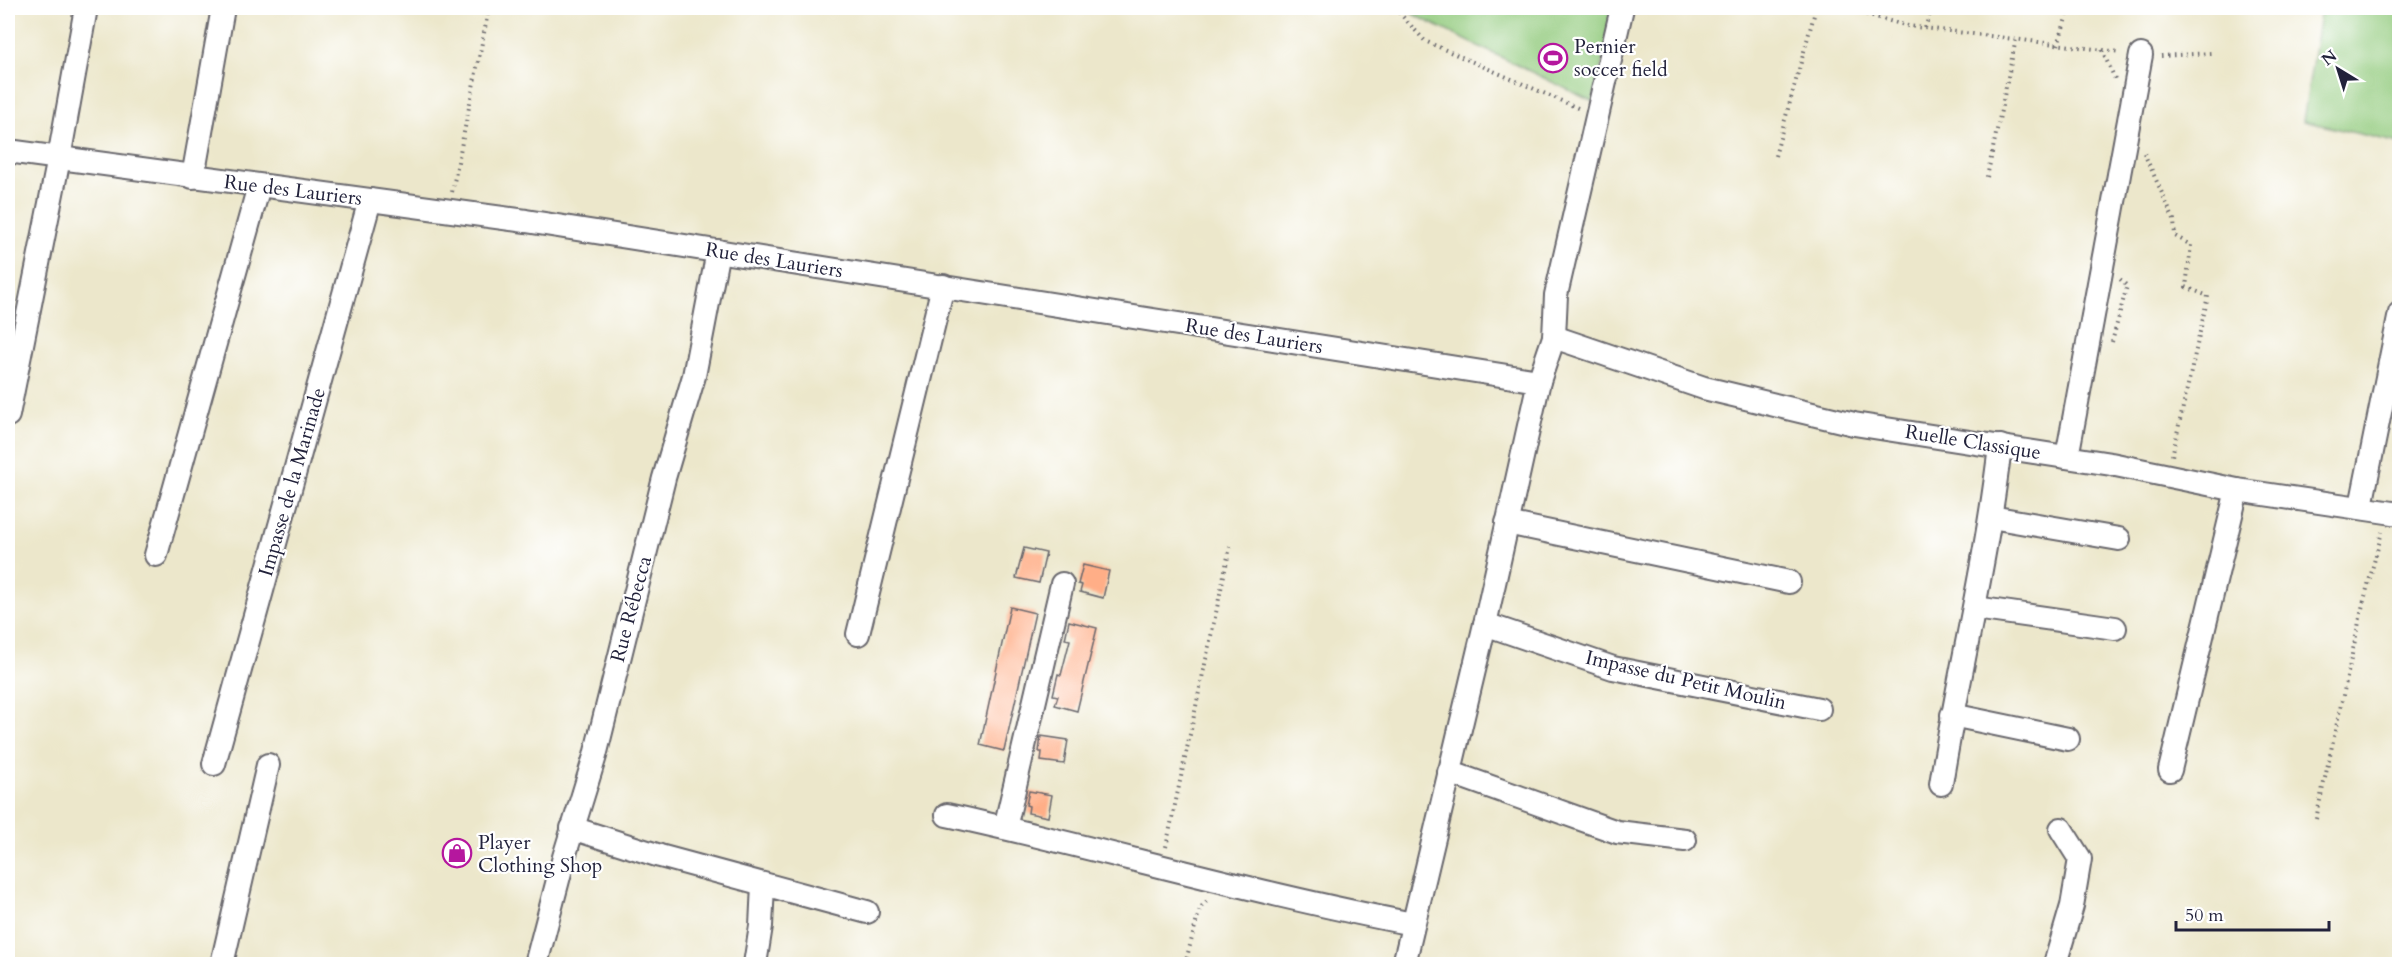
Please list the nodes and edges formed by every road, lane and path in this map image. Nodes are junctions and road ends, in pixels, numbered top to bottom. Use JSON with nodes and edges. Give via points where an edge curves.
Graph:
{"nodes":[{"id":1,"x":86,"y":8,"type":"edge"},
{"id":2,"x":223,"y":8,"type":"edge"},
{"id":3,"x":489,"y":8,"type":"edge"},
{"id":4,"x":1395,"y":8,"type":"edge"},
{"id":5,"x":1622,"y":8,"type":"edge"},
{"id":6,"x":1816,"y":8,"type":"edge"},
{"id":7,"x":1843,"y":8,"type":"edge"},
{"id":8,"x":1932,"y":8,"type":"edge"},
{"id":9,"x":2069,"y":8,"type":"edge"},
{"id":10,"x":1925,"y":28,"type":"junction"},
{"id":11,"x":2016,"y":39,"type":"junction"},
{"id":12,"x":2058,"y":45,"type":"junction"},
{"id":13,"x":2102,"y":50,"type":"junction"},
{"id":14,"x":2211,"y":53,"type":"dead end"},
{"id":15,"x":2141,"y":55,"type":"junction"},
{"id":16,"x":1597,"y":117,"type":"junction"},
{"id":17,"x":2130,"y":117,"type":"junction"},
{"id":18,"x":8,"y":151,"type":"edge"},
{"id":19,"x":1775,"y":156,"type":"dead end"},
{"id":20,"x":59,"y":158,"type":"junction"},
{"id":21,"x":193,"y":177,"type":"junction"},
{"id":22,"x":1987,"y":177,"type":"dead end"},
{"id":23,"x":259,"y":186,"type":"junction"},
{"id":24,"x":370,"y":200,"type":"junction"},
{"id":25,"x":449,"y":211,"type":"junction"},
{"id":26,"x":717,"y":251,"type":"junction"},
{"id":27,"x":943,"y":286,"type":"junction"},
{"id":28,"x":2400,"y":313,"type":"edge"},
{"id":29,"x":1554,"y":337,"type":"junction"},
{"id":30,"x":1539,"y":381,"type":"junction"},
{"id":31,"x":8,"y":415,"type":"edge"},
{"id":32,"x":2000,"y":446,"type":"junction"},
{"id":33,"x":2067,"y":457,"type":"junction"},
{"id":34,"x":2168,"y":474,"type":"junction"},
{"id":35,"x":2237,"y":490,"type":"junction"},
{"id":36,"x":2361,"y":507,"type":"junction"},
{"id":37,"x":2394,"y":513,"type":"edge"},
{"id":38,"x":1991,"y":517,"type":"junction"},
{"id":39,"x":1508,"y":523,"type":"junction"},
{"id":40,"x":2119,"y":539,"type":"dead end"},
{"id":41,"x":1230,"y":547,"type":"dead end"},
{"id":42,"x":156,"y":555,"type":"dead end"},
{"id":43,"x":1790,"y":582,"type":"dead end"},
{"id":44,"x":1062,"y":584,"type":"dead end"},
{"id":45,"x":1975,"y":608,"type":"junction"},
{"id":46,"x":1485,"y":624,"type":"junction"},
{"id":47,"x":2115,"y":628,"type":"dead end"},
{"id":48,"x":858,"y":634,"type":"dead end"},
{"id":49,"x":1819,"y":709,"type":"dead end"},
{"id":50,"x":1952,"y":715,"type":"junction"},
{"id":51,"x":2068,"y":739,"type":"dead end"},
{"id":52,"x":214,"y":764,"type":"dead end"},
{"id":53,"x":268,"y":765,"type":"dead end"},
{"id":54,"x":2170,"y":770,"type":"dead end"},
{"id":55,"x":1449,"y":772,"type":"junction"},
{"id":56,"x":1941,"y":784,"type":"dead end"},
{"id":57,"x":947,"y":815,"type":"dead end"},
{"id":58,"x":2316,"y":819,"type":"dead end"},
{"id":59,"x":572,"y":828,"type":"junction"},
{"id":60,"x":1005,"y":828,"type":"junction"},
{"id":61,"x":2061,"y":829,"type":"dead end"},
{"id":62,"x":1685,"y":840,"type":"dead end"},
{"id":63,"x":1162,"y":865,"type":"junction"},
{"id":64,"x":1227,"y":881,"type":"junction"},
{"id":65,"x":763,"y":885,"type":"junction"},
{"id":66,"x":867,"y":912,"type":"dead end"},
{"id":67,"x":1413,"y":924,"type":"junction"},
{"id":68,"x":222,"y":964,"type":"edge"},
{"id":69,"x":536,"y":964,"type":"edge"},
{"id":70,"x":755,"y":964,"type":"edge"},
{"id":71,"x":1185,"y":964,"type":"edge"},
{"id":72,"x":1404,"y":964,"type":"edge"},
{"id":73,"x":2055,"y":964,"type":"edge"}],
"edges":[{"from":1,"to":20,"type":"street"},
{"from":2,"to":21,"type":"street"},
{"from":3,"to":25,"type":"path"},
{"from":4,"to":16,"type":"path","via":[[1425,41]]},
{"from":5,"to":16,"type":"street"},
{"from":6,"to":19,"type":"path"},
{"from":7,"to":10,"type":"path"},
{"from":8,"to":10,"type":"path"},
{"from":9,"to":12,"type":"path"},
{"from":10,"to":11,"type":"path"},
{"from":11,"to":12,"type":"path"},
{"from":11,"to":22,"type":"path"},
{"from":12,"to":13,"type":"path"},
{"from":13,"to":15,"type":"path"},
{"from":13,"to":17,"type":"path"},
{"from":14,"to":15,"type":"path"},
{"from":15,"to":17,"type":"street"},
{"from":16,"to":29,"type":"street","via":[[1556,295]]},
{"from":17,"to":33,"type":"street"},
{"from":17,"to":34,"type":"path","via":[[2174,220],[2175,236],[2191,245],[2186,287],[2208,296]]},
{"from":18,"to":20,"type":"street","name":"Rue des Lauriers"},
{"from":20,"to":21,"type":"street","name":"Rue des Lauriers"},
{"from":20,"to":31,"type":"street"},
{"from":21,"to":23,"type":"street","name":"Rue des Lauriers"},
{"from":23,"to":24,"type":"street","name":"Rue des Lauriers"},
{"from":23,"to":42,"type":"street"},
{"from":24,"to":25,"type":"street","name":"Rue des Lauriers"},
{"from":24,"to":52,"type":"street","name":"Impasse de la Marinade"},
{"from":25,"to":26,"type":"street","name":"Rue des Lauriers"},
{"from":26,"to":27,"type":"street","name":"Rue des Lauriers"},
{"from":26,"to":59,"type":"street","name":"Rue Rébecca","via":[[694,376],[664,478],[595,756]]},
{"from":27,"to":30,"type":"street","name":"Rue des Lauriers"},
{"from":27,"to":48,"type":"street"},
{"from":28,"to":36,"type":"street"},
{"from":29,"to":30,"type":"street"},
{"from":29,"to":32,"type":"street","name":"Ruelle Classique","via":[[1704,388],[1854,424]]},
{"from":30,"to":39,"type":"street"},
{"from":32,"to":33,"type":"street","name":"Ruelle Classique"},
{"from":32,"to":38,"type":"street"},
{"from":33,"to":34,"type":"street","name":"Ruelle Classique"},
{"from":34,"to":35,"type":"street","name":"Ruelle Classique"},
{"from":35,"to":36,"type":"street","name":"Ruelle Classique"},
{"from":35,"to":54,"type":"street"},
{"from":36,"to":37,"type":"street","name":"Ruelle Classique"},
{"from":37,"to":58,"type":"path","via":[[2363,604]]},
{"from":38,"to":40,"type":"street"},
{"from":38,"to":45,"type":"street"},
{"from":39,"to":43,"type":"street"},
{"from":39,"to":46,"type":"street"},
{"from":41,"to":63,"type":"path"},
{"from":44,"to":60,"type":"street"},
{"from":45,"to":47,"type":"street"},
{"from":45,"to":50,"type":"street"},
{"from":46,"to":49,"type":"street","name":"Impasse du Petit Moulin","via":[[1613,668]]},
{"from":46,"to":55,"type":"street"},
{"from":50,"to":51,"type":"street"},
{"from":50,"to":56,"type":"street"},
{"from":53,"to":68,"type":"street"},
{"from":55,"to":62,"type":"street","via":[[1617,832]]},
{"from":55,"to":67,"type":"street"},
{"from":57,"to":60,"type":"street"},
{"from":59,"to":65,"type":"street"},
{"from":59,"to":69,"type":"street","name":"Rue Rébecca"},
{"from":60,"to":63,"type":"street"},
{"from":61,"to":73,"type":"street","via":[[2079,859],[2073,906]]},
{"from":63,"to":64,"type":"street"},
{"from":64,"to":67,"type":"street"},
{"from":64,"to":71,"type":"path","via":[[1200,908]]},
{"from":65,"to":66,"type":"street"},
{"from":65,"to":70,"type":"street"},
{"from":67,"to":72,"type":"street"}]}
